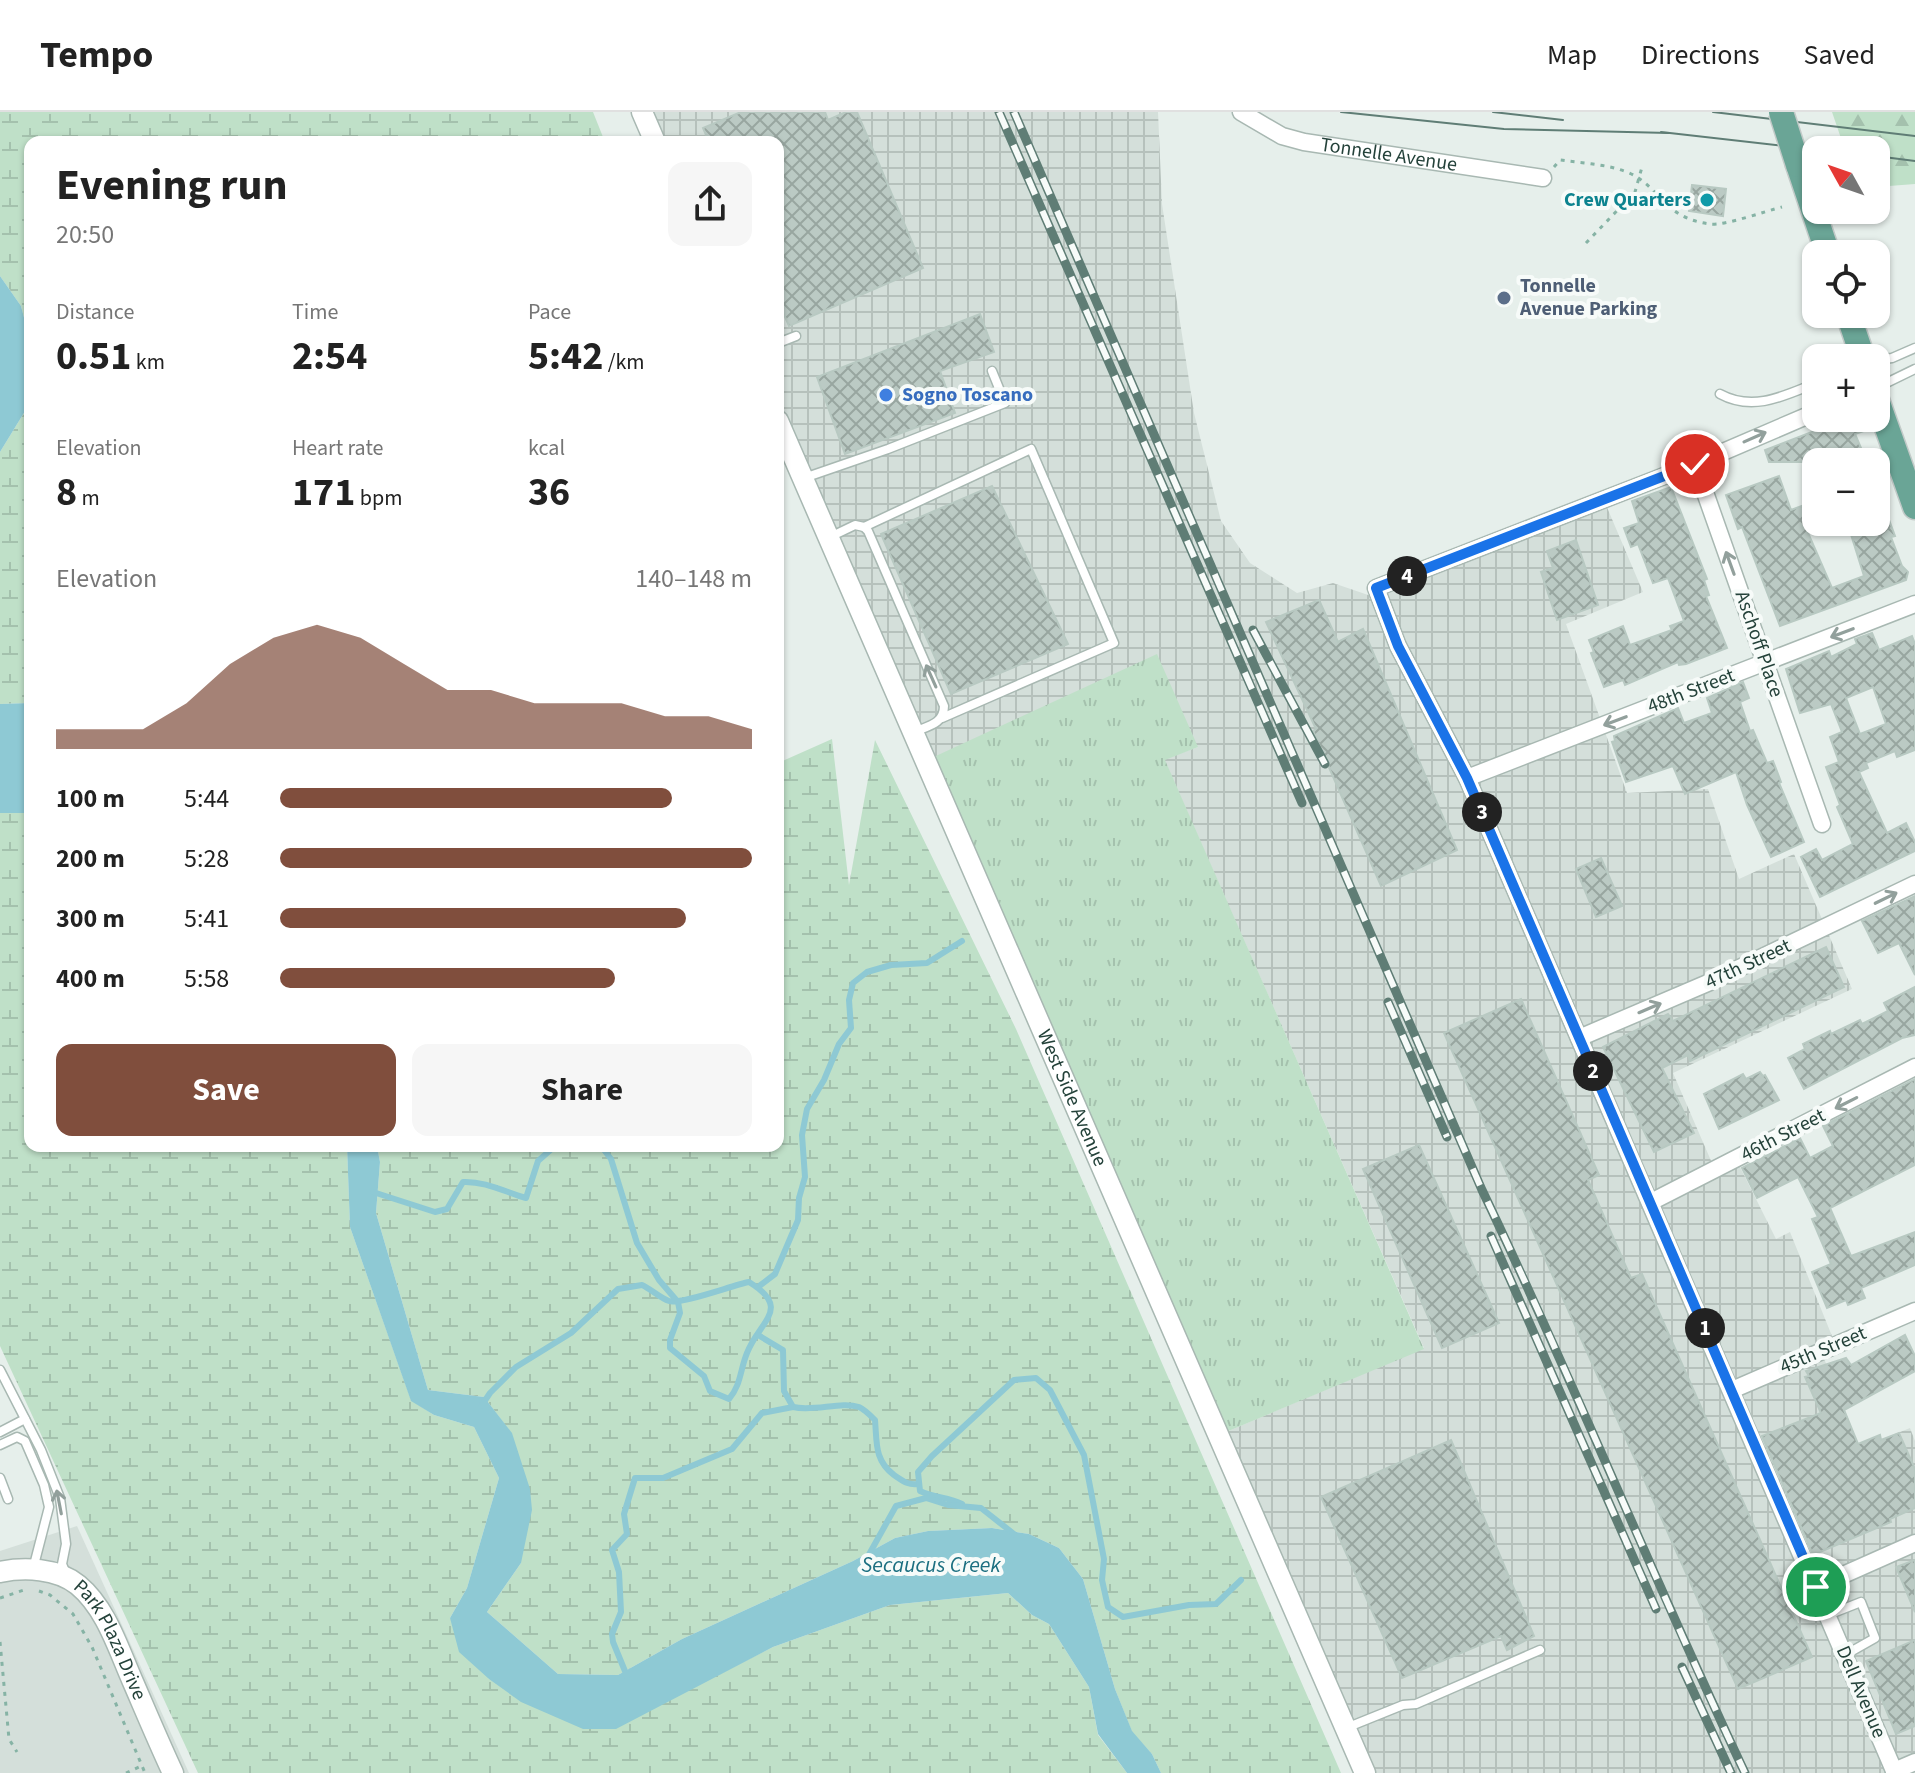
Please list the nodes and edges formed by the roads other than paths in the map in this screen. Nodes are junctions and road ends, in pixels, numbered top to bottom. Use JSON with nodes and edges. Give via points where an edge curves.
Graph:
{"nodes":[{"id":1,"x":642,"y":112,"type":"edge"},
{"id":2,"x":1241,"y":112,"type":"edge"},
{"id":3,"x":1781,"y":112,"type":"edge"},
{"id":4,"x":652,"y":136,"type":"edge"},
{"id":5,"x":1543,"y":178,"type":"road end"},
{"id":6,"x":1823,"y":240,"type":"edge"},
{"id":7,"x":796,"y":336,"type":"dead end"},
{"id":8,"x":784,"y":341,"type":"edge"},
{"id":9,"x":1915,"y":348,"type":"edge"},
{"id":10,"x":1890,"y":358,"type":"edge"},
{"id":11,"x":1915,"y":369,"type":"edge"},
{"id":12,"x":992,"y":371,"type":"dead end"},
{"id":13,"x":1890,"y":381,"type":"edge"},
{"id":14,"x":1802,"y":388,"type":"edge"},
{"id":15,"x":1720,"y":394,"type":"dead end"},
{"id":16,"x":1802,"y":418,"type":"edge"},
{"id":17,"x":1888,"y":432,"type":"edge"},
{"id":18,"x":784,"y":435,"type":"edge"},
{"id":19,"x":1695,"y":464,"type":"junction"},
{"id":20,"x":803,"y":478,"type":"junction"},
{"id":21,"x":1915,"y":507,"type":"edge"},
{"id":22,"x":864,"y":527,"type":"junction"},
{"id":23,"x":829,"y":537,"type":"junction"},
{"id":24,"x":1915,"y":604,"type":"edge"},
{"id":25,"x":1766,"y":662,"type":"junction"},
{"id":26,"x":942,"y":718,"type":"junction"},
{"id":27,"x":913,"y":732,"type":"junction"},
{"id":28,"x":1467,"y":778,"type":"junction"},
{"id":29,"x":1822,"y":824,"type":"dead end"},
{"id":30,"x":1915,"y":884,"type":"edge"},
{"id":31,"x":1579,"y":1038,"type":"junction"},
{"id":32,"x":1915,"y":1067,"type":"edge"},
{"id":33,"x":1651,"y":1202,"type":"junction"},
{"id":34,"x":1915,"y":1311,"type":"edge"},
{"id":35,"x":0,"y":1370,"type":"edge"},
{"id":36,"x":1732,"y":1390,"type":"junction"},
{"id":37,"x":25,"y":1419,"type":"junction"},
{"id":38,"x":0,"y":1432,"type":"edge"},
{"id":39,"x":17,"y":1437,"type":"junction"},
{"id":40,"x":0,"y":1445,"type":"edge"},
{"id":41,"x":0,"y":1478,"type":"edge"},
{"id":42,"x":8,"y":1499,"type":"dead end"},
{"id":43,"x":1915,"y":1543,"type":"edge"},
{"id":44,"x":33,"y":1569,"type":"junction"},
{"id":45,"x":0,"y":1572,"type":"edge"},
{"id":46,"x":67,"y":1578,"type":"junction"},
{"id":47,"x":1816,"y":1587,"type":"junction"},
{"id":48,"x":1828,"y":1615,"type":"junction"},
{"id":49,"x":1540,"y":1650,"type":"dead end"},
{"id":50,"x":1845,"y":1655,"type":"junction"},
{"id":51,"x":1346,"y":1728,"type":"junction"},
{"id":52,"x":1915,"y":1762,"type":"edge"},
{"id":53,"x":1894,"y":1772,"type":"edge"},
{"id":54,"x":173,"y":1773,"type":"edge"},
{"id":55,"x":1365,"y":1773,"type":"edge"}],
"edges":[{"from":1,"to":4,"type":"street"},
{"from":2,"to":5,"type":"street","name":"Tonnelle Avenue","via":[[1282,136],[1304,142]]},
{"from":3,"to":6,"type":"main road","bridge":true},
{"from":7,"to":8,"type":"lane"},
{"from":9,"to":10,"type":"lane"},
{"from":11,"to":13,"type":"lane"},
{"from":12,"to":20,"type":"lane","via":[[1005,403]]},
{"from":14,"to":15,"type":"lane","via":[[1756,403]]},
{"from":19,"to":16,"type":"street","one_way":true},
{"from":17,"to":21,"type":"main road"},
{"from":18,"to":20,"type":"street","name":"West Side Avenue"},
{"from":25,"to":19,"type":"street","name":"Aschoff Place","one_way":true},
{"from":19,"to":28,"type":"street","name":"Dell Avenue","via":[[1376,588],[1398,646]]},
{"from":20,"to":23,"type":"street","name":"West Side Avenue"},
{"from":22,"to":23,"type":"lane","via":[[855,525]]},
{"from":26,"to":22,"type":"lane","one_way":true,"via":[[944,706]]},
{"from":22,"to":26,"type":"lane","via":[[1031,449],[1114,643]]},
{"from":23,"to":27,"type":"street","name":"West Side Avenue"},
{"from":24,"to":25,"type":"street","name":"48th Street","one_way":true},
{"from":25,"to":28,"type":"street","name":"48th Street","one_way":true},
{"from":25,"to":29,"type":"street","name":"Aschoff Place"},
{"from":26,"to":27,"type":"lane"},
{"from":27,"to":51,"type":"street","name":"West Side Avenue"},
{"from":28,"to":31,"type":"street","name":"Dell Avenue"},
{"from":31,"to":30,"type":"street","name":"47th Street","one_way":true},
{"from":31,"to":33,"type":"street","name":"Dell Avenue"},
{"from":32,"to":33,"type":"street","name":"46th Street","one_way":true},
{"from":33,"to":36,"type":"street","name":"Dell Avenue"},
{"from":34,"to":36,"type":"street","name":"45th Street"},
{"from":35,"to":37,"type":"lane"},
{"from":36,"to":47,"type":"street","name":"Dell Avenue"},
{"from":37,"to":38,"type":"lane"},
{"from":37,"to":39,"type":"lane"},
{"from":46,"to":37,"type":"lane","one_way":true,"via":[[60,1498]]},
{"from":39,"to":40,"type":"lane"},
{"from":39,"to":44,"type":"lane","via":[[25,1441],[49,1507]]},
{"from":41,"to":42,"type":"lane"},
{"from":43,"to":47,"type":"street"},
{"from":44,"to":45,"type":"street","name":"Park Plaza Drive"},
{"from":44,"to":46,"type":"street","name":"Park Plaza Drive"},
{"from":46,"to":54,"type":"street","name":"Park Plaza Drive","via":[[95,1602],[111,1631]]},
{"from":47,"to":48,"type":"street","name":"Dell Avenue"},
{"from":48,"to":50,"type":"street","name":"Dell Avenue"},
{"from":48,"to":50,"type":"lane","via":[[1861,1602],[1875,1638]]},
{"from":49,"to":51,"type":"lane"},
{"from":50,"to":53,"type":"street","name":"Dell Avenue"},
{"from":51,"to":55,"type":"street","name":"West Side Avenue"},
{"from":52,"to":53,"type":"street"}]}
